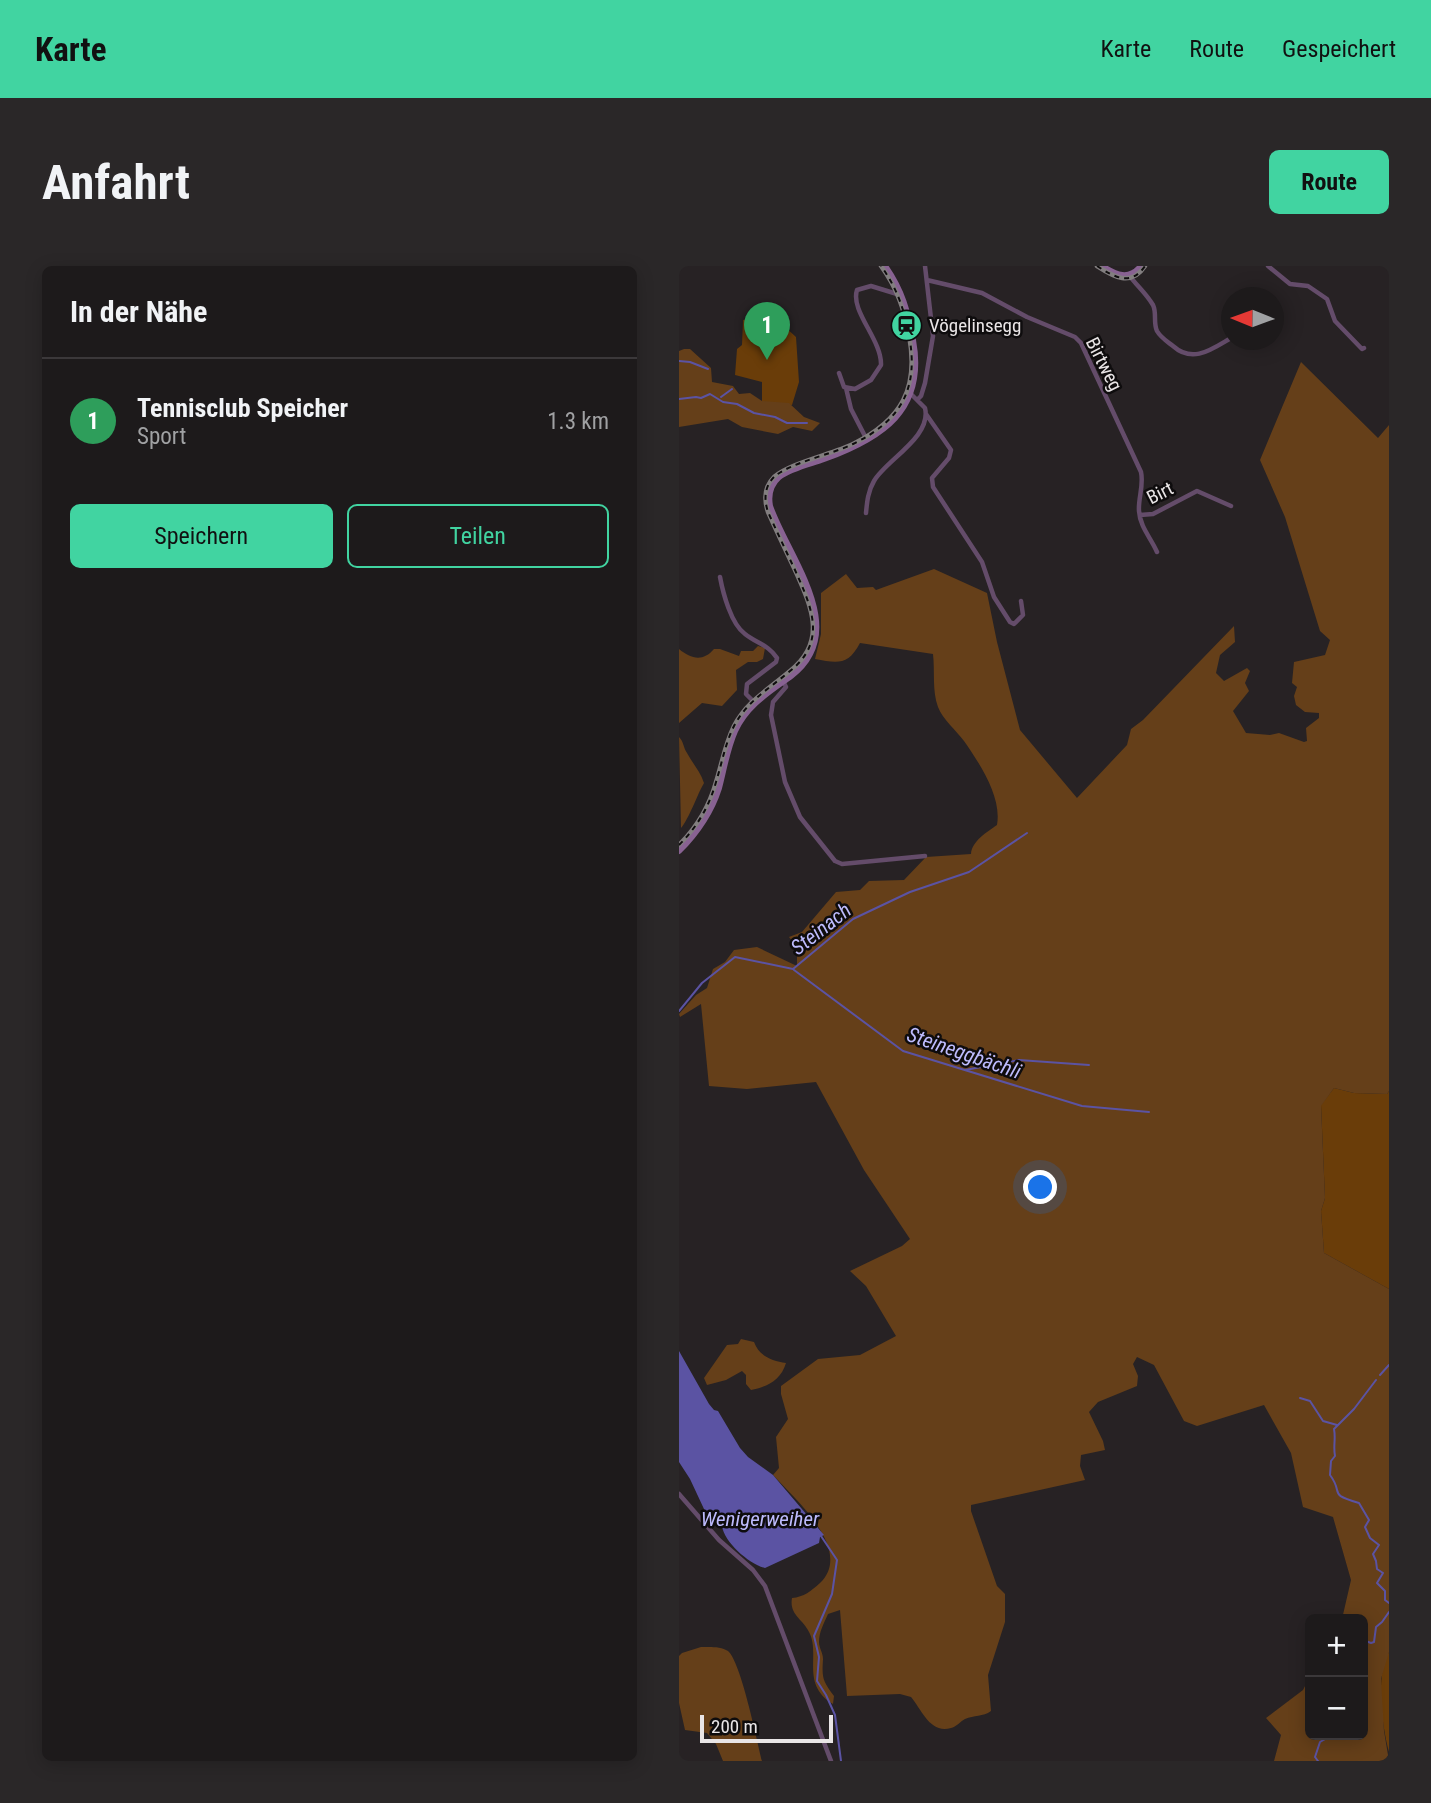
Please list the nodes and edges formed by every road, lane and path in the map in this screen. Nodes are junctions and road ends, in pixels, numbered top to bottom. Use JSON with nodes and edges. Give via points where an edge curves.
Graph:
{"nodes":[{"id":1,"x":885,"y":266,"type":"edge"},
{"id":2,"x":925,"y":266,"type":"edge"},
{"id":3,"x":1102,"y":266,"type":"edge"},
{"id":4,"x":1141,"y":266,"type":"edge"},
{"id":5,"x":1268,"y":266,"type":"edge"},
{"id":6,"x":1129,"y":275,"type":"junction"},
{"id":7,"x":927,"y":280,"type":"junction"},
{"id":8,"x":901,"y":292,"type":"junction"},
{"id":9,"x":1221,"y":343,"type":"edge"},
{"id":10,"x":1364,"y":348,"type":"dead end"},
{"id":11,"x":839,"y":373,"type":"dead end"},
{"id":12,"x":846,"y":388,"type":"junction"},
{"id":13,"x":911,"y":394,"type":"junction"},
{"id":14,"x":918,"y":399,"type":"junction"},
{"id":15,"x":926,"y":414,"type":"junction"},
{"id":16,"x":867,"y":440,"type":"junction"},
{"id":17,"x":1231,"y":506,"type":"dead end"},
{"id":18,"x":866,"y":513,"type":"dead end"},
{"id":19,"x":1140,"y":515,"type":"junction"},
{"id":20,"x":1157,"y":552,"type":"dead end"},
{"id":21,"x":720,"y":577,"type":"dead end"},
{"id":22,"x":1021,"y":601,"type":"dead end"},
{"id":23,"x":783,"y":681,"type":"junction"},
{"id":24,"x":755,"y":703,"type":"junction"},
{"id":25,"x":679,"y":851,"type":"edge"},
{"id":26,"x":925,"y":856,"type":"dead end"},
{"id":27,"x":679,"y":1493,"type":"edge"},
{"id":28,"x":831,"y":1761,"type":"edge"}],
"edges":[{"from":1,"to":8,"type":"main road"},
{"from":2,"to":7,"type":"street"},
{"from":3,"to":6,"type":"main road"},
{"from":4,"to":6,"type":"main road"},
{"from":5,"to":10,"type":"street","via":[[1290,284],[1308,286],[1327,299],[1335,321]]},
{"from":6,"to":9,"type":"street","via":[[1154,307],[1157,330],[1179,351],[1197,356]]},
{"from":7,"to":14,"type":"street","via":[[933,335]]},
{"from":7,"to":19,"type":"street","name":"Birtweg","via":[[982,293],[1075,337],[1141,472]]},
{"from":8,"to":12,"type":"street","via":[[871,286],[857,290],[857,303],[881,360],[866,384]]},
{"from":8,"to":13,"type":"main road","via":[[916,355]]},
{"from":11,"to":12,"type":"street"},
{"from":12,"to":16,"type":"street"},
{"from":13,"to":14,"type":"street"},
{"from":13,"to":16,"type":"main road","via":[[890,425]]},
{"from":14,"to":15,"type":"street"},
{"from":15,"to":18,"type":"street","via":[[907,449],[875,479]]},
{"from":15,"to":22,"type":"street","via":[[951,450],[932,478],[933,487],[982,562],[994,597],[1014,624],[1023,615]]},
{"from":16,"to":23,"type":"main road","via":[[784,474],[769,495],[772,512],[815,606],[818,626],[807,660]]},
{"from":17,"to":19,"type":"street","name":"Birt","via":[[1197,491],[1163,510]]},
{"from":19,"to":20,"type":"street","name":"Birtweg"},
{"from":21,"to":24,"type":"street","via":[[723,596],[741,631],[777,658],[747,684],[747,694]]},
{"from":23,"to":24,"type":"main road"},
{"from":23,"to":26,"type":"street","via":[[786,687],[773,702],[771,715],[785,782],[800,817],[835,861]]},
{"from":24,"to":25,"type":"main road","via":[[734,732],[712,806]]},
{"from":27,"to":28,"type":"street","via":[[765,1586]]}]}
